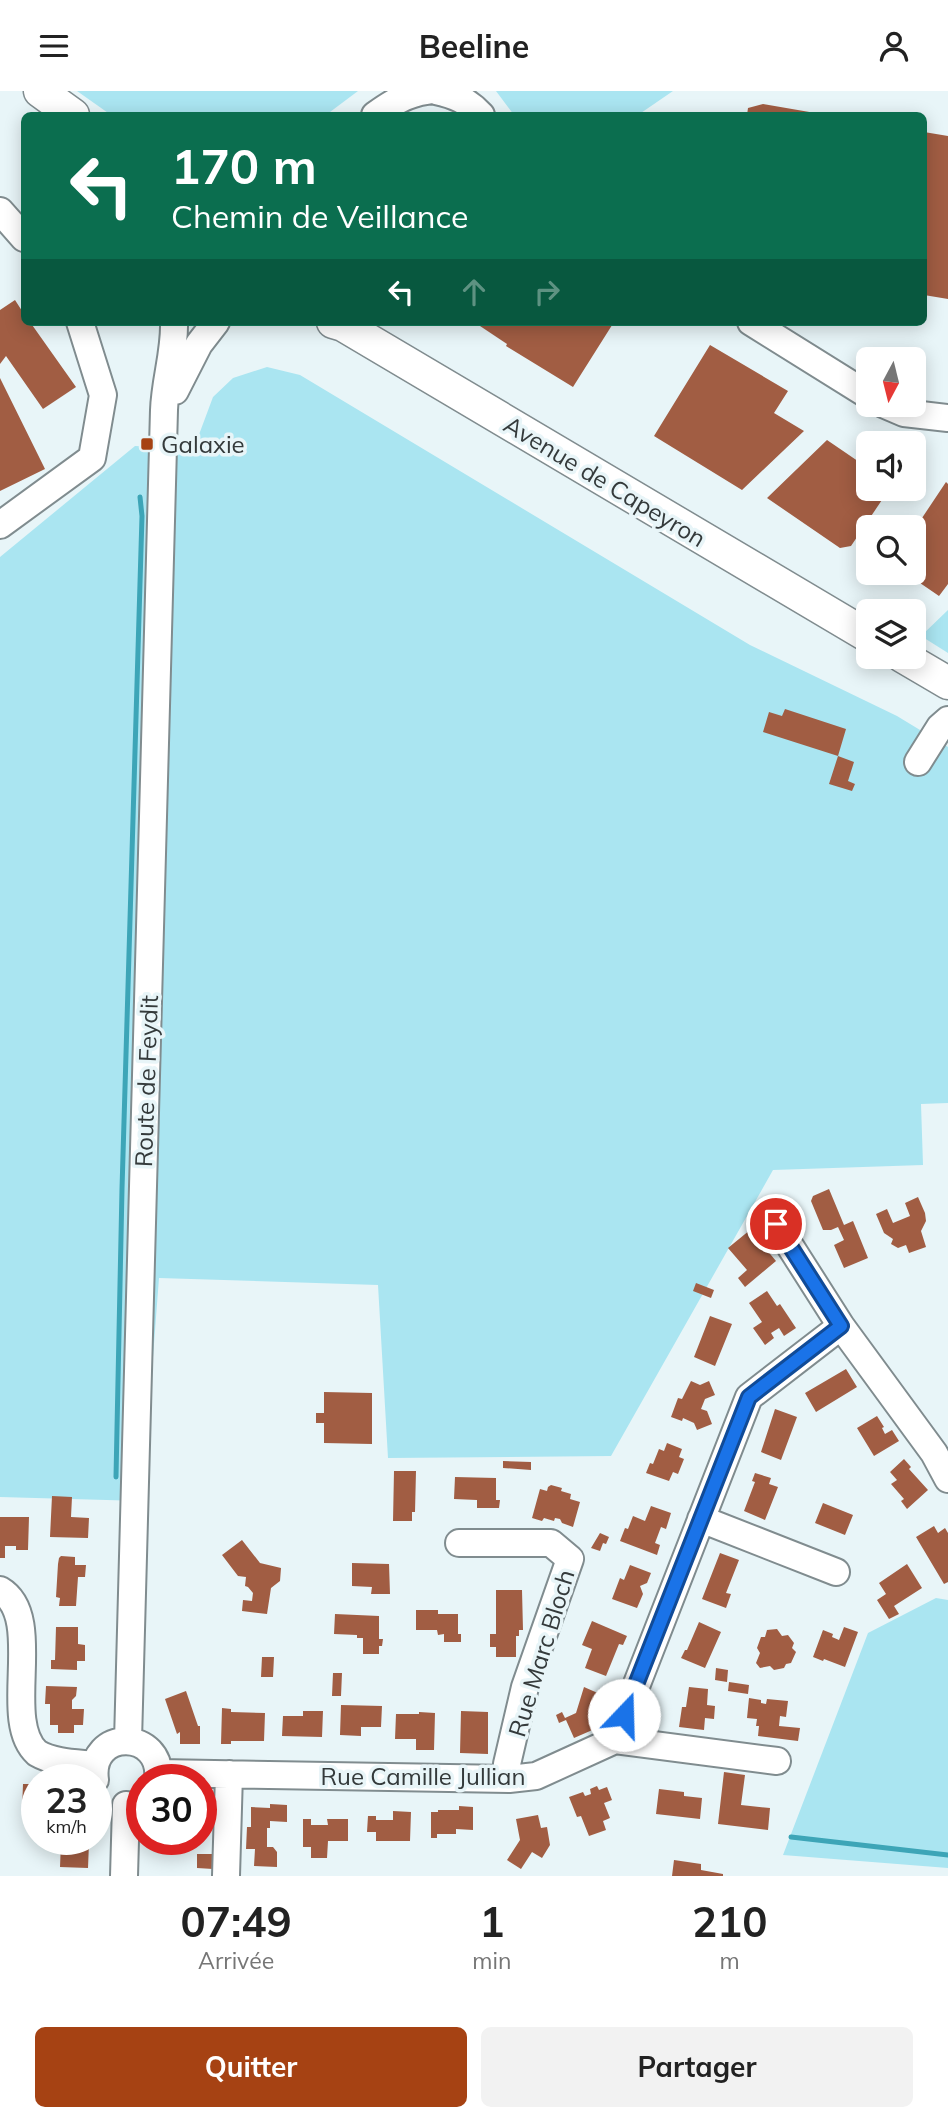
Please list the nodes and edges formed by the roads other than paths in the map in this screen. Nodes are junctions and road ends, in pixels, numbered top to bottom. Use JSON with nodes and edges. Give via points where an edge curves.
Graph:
{"nodes":[{"id":1,"x":40,"y":91,"type":"edge"},
{"id":2,"x":427,"y":91,"type":"edge"},
{"id":3,"x":436,"y":91,"type":"edge"},
{"id":4,"x":69,"y":112,"type":"edge"},
{"id":5,"x":379,"y":112,"type":"edge"},
{"id":6,"x":478,"y":112,"type":"edge"},
{"id":7,"x":0,"y":211,"type":"edge"},
{"id":8,"x":21,"y":235,"type":"edge"},
{"id":9,"x":81,"y":326,"type":"edge"},
{"id":10,"x":174,"y":326,"type":"edge"},
{"id":11,"x":213,"y":326,"type":"edge"},
{"id":12,"x":343,"y":326,"type":"edge"},
{"id":13,"x":757,"y":326,"type":"edge"},
{"id":14,"x":856,"y":388,"type":"edge"},
{"id":15,"x":926,"y":416,"type":"edge"},
{"id":16,"x":948,"y":418,"type":"edge"},
{"id":17,"x":164,"y":422,"type":"junction"},
{"id":18,"x":0,"y":525,"type":"edge"},
{"id":19,"x":856,"y":629,"type":"edge"},
{"id":20,"x":924,"y":669,"type":"edge"},
{"id":21,"x":948,"y":683,"type":"edge"},
{"id":22,"x":948,"y":720,"type":"edge"},
{"id":23,"x":918,"y":762,"type":"dead end"},
{"id":24,"x":776,"y":1224,"type":"dead end"},
{"id":25,"x":841,"y":1326,"type":"junction"},
{"id":26,"x":948,"y":1479,"type":"edge"},
{"id":27,"x":701,"y":1519,"type":"junction"},
{"id":28,"x":459,"y":1543,"type":"dead end"},
{"id":29,"x":836,"y":1572,"type":"dead end"},
{"id":30,"x":0,"y":1590,"type":"edge"},
{"id":31,"x":615,"y":1740,"type":"junction"},
{"id":32,"x":128,"y":1741,"type":"junction"},
{"id":33,"x":778,"y":1761,"type":"dead end"},
{"id":34,"x":66,"y":1764,"type":"edge"},
{"id":35,"x":97,"y":1764,"type":"edge"},
{"id":36,"x":156,"y":1764,"type":"edge"},
{"id":37,"x":217,"y":1774,"type":"edge"},
{"id":38,"x":229,"y":1774,"type":"junction"},
{"id":39,"x":509,"y":1779,"type":"junction"},
{"id":40,"x":127,"y":1855,"type":"edge"},
{"id":41,"x":124,"y":1876,"type":"edge"},
{"id":42,"x":226,"y":1876,"type":"edge"}],
"edges":[{"from":1,"to":4,"type":"main road"},
{"from":2,"to":5,"type":"street","via":[[396,100]]},
{"from":3,"to":6,"type":"street","via":[[454,95]]},
{"from":7,"to":8,"type":"street"},
{"from":9,"to":18,"type":"street","via":[[103,395],[92,458]]},
{"from":10,"to":17,"type":"street","name":"Route de Feydit"},
{"from":11,"to":17,"type":"street","name":"Route de Feydit","via":[[184,372]]},
{"from":12,"to":19,"type":"main road","name":"Avenue de Capeyron"},
{"from":13,"to":14,"type":"street"},
{"from":15,"to":16,"type":"street"},
{"from":17,"to":32,"type":"street","name":"Route de Feydit"},
{"from":20,"to":21,"type":"main road"},
{"from":22,"to":23,"type":"street"},
{"from":24,"to":25,"type":"street"},
{"from":25,"to":26,"type":"street"},
{"from":25,"to":27,"type":"street","via":[[749,1397]]},
{"from":27,"to":29,"type":"street"},
{"from":27,"to":31,"type":"street"},
{"from":28,"to":39,"type":"street","name":"Rue Marc Bloch","via":[[551,1543],[570,1559],[524,1686],[507,1764]]},
{"from":30,"to":34,"type":"street","via":[[8,1594],[19,1617],[14,1713],[21,1735],[36,1752]]},
{"from":31,"to":33,"type":"street"},
{"from":31,"to":39,"type":"street","name":"Rue Camille Jullian","via":[[536,1776]]},
{"from":32,"to":35,"type":"street","via":[[107,1747]]},
{"from":32,"to":36,"type":"street","via":[[150,1751]]},
{"from":37,"to":38,"type":"street","name":"Rue Camille Jullian"},
{"from":38,"to":39,"type":"street","name":"Rue Camille Jullian"},
{"from":38,"to":42,"type":"street"},
{"from":40,"to":41,"type":"street"}]}
